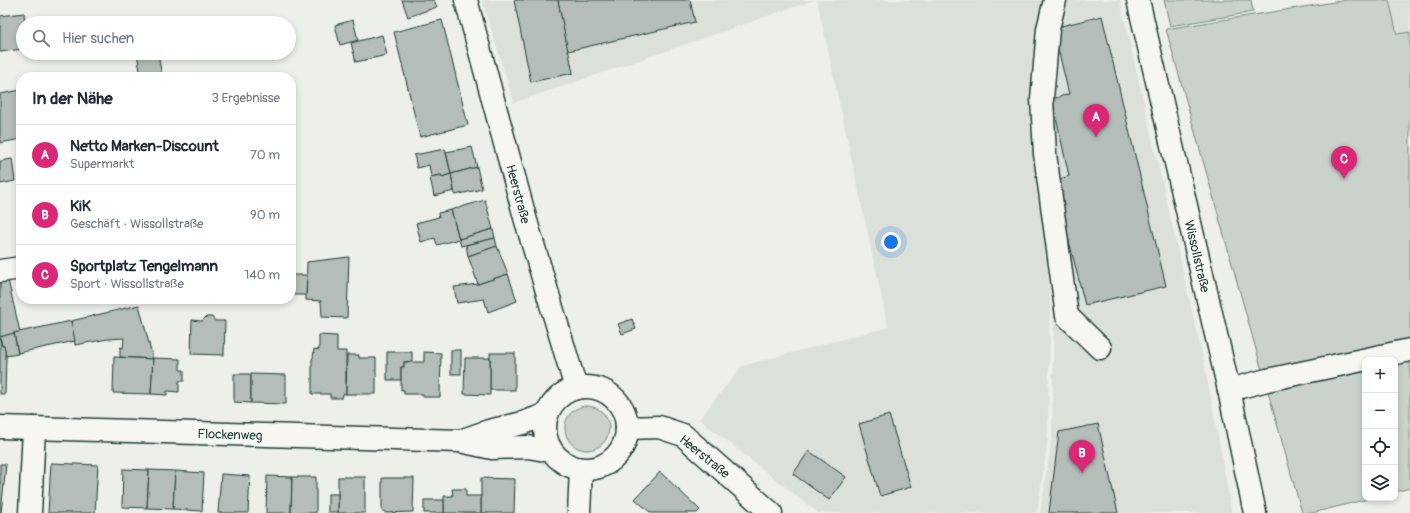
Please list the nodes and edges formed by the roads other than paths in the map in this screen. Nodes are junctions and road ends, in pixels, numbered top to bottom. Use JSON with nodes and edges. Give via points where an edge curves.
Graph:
{"nodes":[{"id":1,"x":466,"y":0,"type":"edge"},
{"id":2,"x":1055,"y":0,"type":"edge"},
{"id":3,"x":1138,"y":0,"type":"edge"},
{"id":4,"x":16,"y":269,"type":"edge"},
{"id":5,"x":0,"y":271,"type":"edge"},
{"id":6,"x":1100,"y":348,"type":"dead end"},
{"id":7,"x":1410,"y":350,"type":"edge"},
{"id":8,"x":576,"y":388,"type":"junction"},
{"id":9,"x":1229,"y":390,"type":"junction"},
{"id":10,"x":547,"y":414,"type":"junction"},
{"id":11,"x":0,"y":426,"type":"edge"},
{"id":12,"x":34,"y":428,"type":"junction"},
{"id":13,"x":627,"y":428,"type":"junction"},
{"id":14,"x":460,"y":442,"type":"junction"},
{"id":15,"x":551,"y":451,"type":"junction"},
{"id":16,"x":580,"y":469,"type":"junction"},
{"id":17,"x":30,"y":513,"type":"edge"},
{"id":18,"x":579,"y":513,"type":"edge"},
{"id":19,"x":770,"y":513,"type":"edge"},
{"id":20,"x":1255,"y":513,"type":"edge"}],
"edges":[{"from":1,"to":8,"type":"street","name":"Heerstraße","via":[[526,221]]},
{"from":2,"to":6,"type":"street","via":[[1048,29],[1042,99],[1046,161],[1067,316]]},
{"from":3,"to":9,"type":"street","name":"Wissollstraße"},
{"from":4,"to":5,"type":"street"},
{"from":7,"to":9,"type":"street"},
{"from":8,"to":10,"type":"street","via":[[563,393],[553,402]]},
{"from":8,"to":13,"type":"street","via":[[588,386],[611,395],[620,404]]},
{"from":9,"to":20,"type":"street","name":"Wissollstraße"},
{"from":10,"to":14,"type":"street","name":"Flockenweg"},
{"from":10,"to":15,"type":"street","via":[[544,427]]},
{"from":11,"to":12,"type":"street","name":"Flockenweg"},
{"from":12,"to":14,"type":"street","name":"Flockenweg"},
{"from":12,"to":17,"type":"street"},
{"from":13,"to":16,"type":"street","via":[[626,439],[614,458],[593,469]]},
{"from":13,"to":19,"type":"street","name":"Heerstraße","via":[[659,427],[683,435]]},
{"from":14,"to":15,"type":"street","name":"Flockenweg","via":[[492,448],[528,447]]},
{"from":15,"to":16,"type":"street","via":[[559,460]]},
{"from":16,"to":18,"type":"street"}]}
